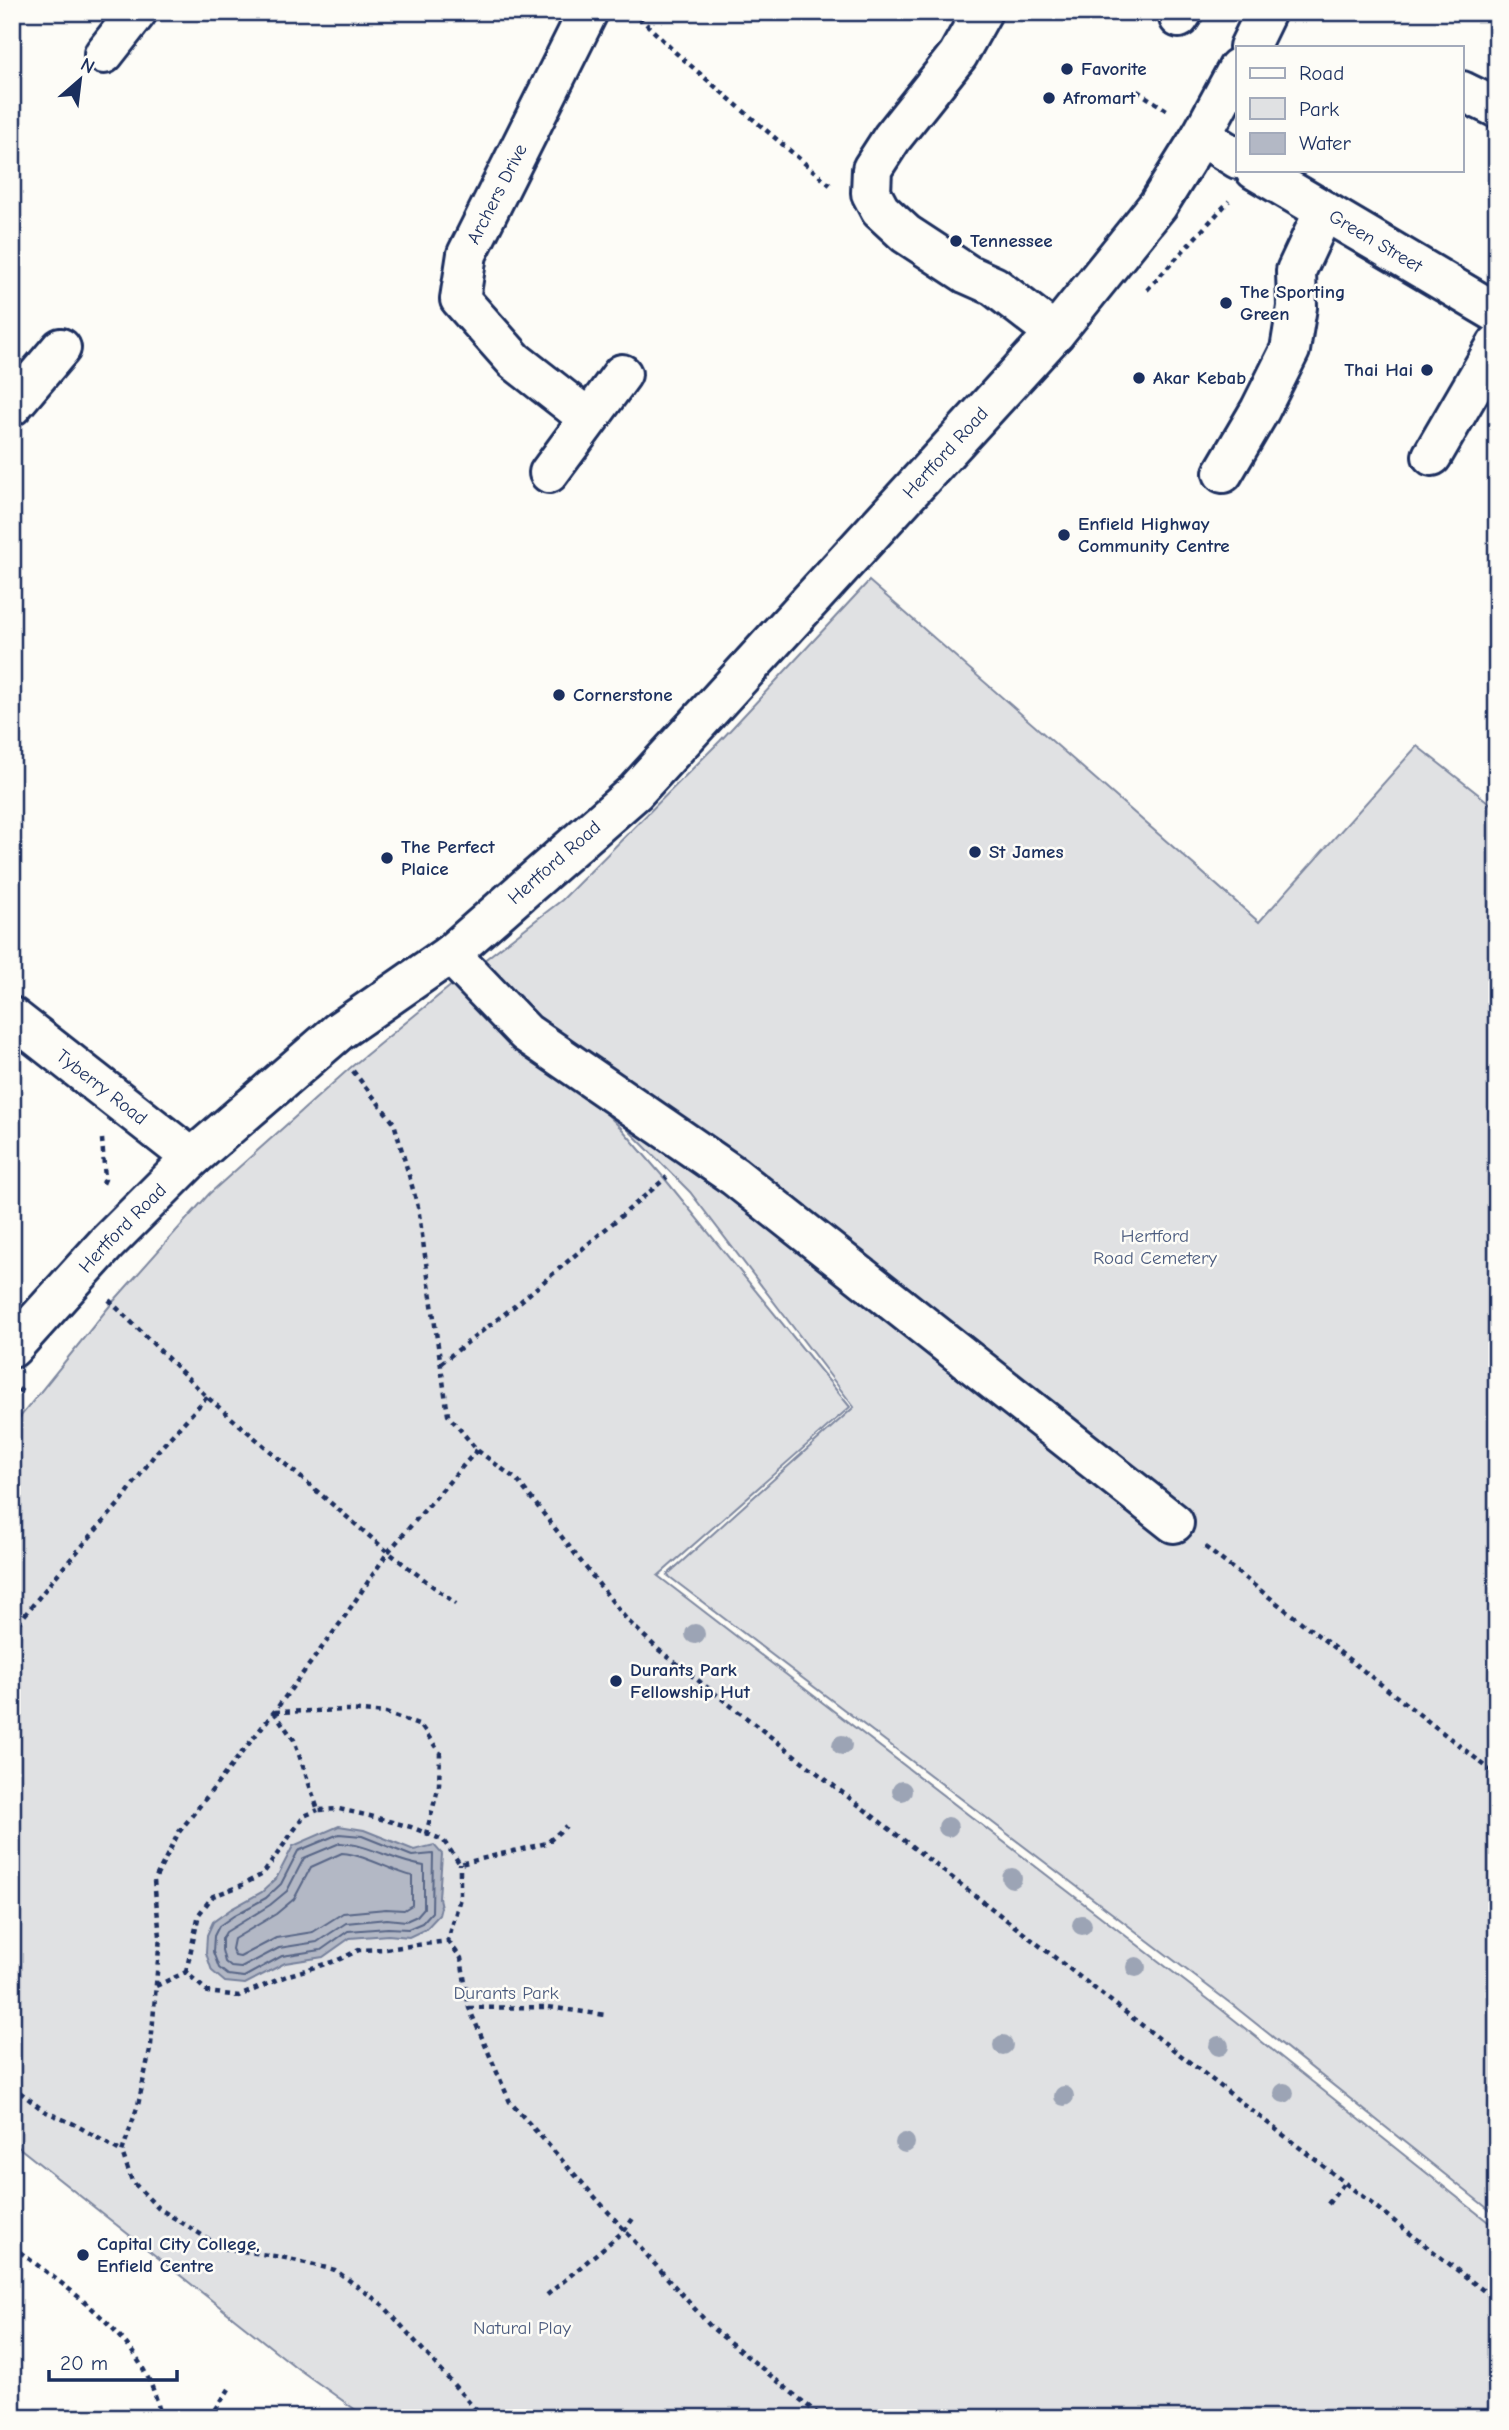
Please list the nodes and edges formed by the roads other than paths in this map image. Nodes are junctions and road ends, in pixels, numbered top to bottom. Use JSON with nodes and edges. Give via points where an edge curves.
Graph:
{"nodes":[{"id":1,"x":137,"y":12,"type":"edge"},
{"id":2,"x":588,"y":12,"type":"edge"},
{"id":3,"x":982,"y":12,"type":"edge"},
{"id":4,"x":1266,"y":12,"type":"edge"},
{"id":5,"x":1249,"y":46,"type":"edge"},
{"id":6,"x":104,"y":54,"type":"dead end"},
{"id":7,"x":1236,"y":72,"type":"edge"},
{"id":8,"x":1464,"y":92,"type":"edge"},
{"id":9,"x":1497,"y":108,"type":"edge"},
{"id":10,"x":1201,"y":136,"type":"junction"},
{"id":11,"x":1236,"y":169,"type":"edge"},
{"id":12,"x":1242,"y":175,"type":"edge"},
{"id":13,"x":1324,"y":211,"type":"junction"},
{"id":14,"x":1497,"y":313,"type":"edge"},
{"id":15,"x":1055,"y":333,"type":"junction"},
{"id":16,"x":1497,"y":344,"type":"edge"},
{"id":17,"x":61,"y":348,"type":"dead end"},
{"id":18,"x":622,"y":374,"type":"dead end"},
{"id":19,"x":12,"y":406,"type":"edge"},
{"id":20,"x":588,"y":418,"type":"junction"},
{"id":21,"x":1432,"y":456,"type":"dead end"},
{"id":22,"x":549,"y":472,"type":"dead end"},
{"id":23,"x":1223,"y":473,"type":"dead end"},
{"id":24,"x":450,"y":954,"type":"junction"},
{"id":25,"x":12,"y":1017,"type":"edge"},
{"id":26,"x":192,"y":1158,"type":"junction"},
{"id":27,"x":12,"y":1348,"type":"edge"},
{"id":28,"x":1174,"y":1523,"type":"road end"}],
"edges":[{"from":1,"to":6,"type":"main road"},
{"from":2,"to":20,"type":"main road","name":"Archers Drive","via":[[467,254],[460,299],[515,361]]},
{"from":3,"to":15,"type":"main road","via":[[958,55],[872,169],[871,193],[880,209],[906,234],[994,286]]},
{"from":4,"to":5,"type":"main road"},
{"from":7,"to":10,"type":"main road","name":"Hertford Road"},
{"from":8,"to":9,"type":"main road"},
{"from":10,"to":11,"type":"main road","name":"Green Street"},
{"from":10,"to":15,"type":"main road","name":"Hertford Road","via":[[1154,210]]},
{"from":12,"to":13,"type":"main road","name":"Green Street"},
{"from":13,"to":14,"type":"main road","name":"Green Street"},
{"from":13,"to":23,"type":"main road","via":[[1296,271],[1297,307],[1290,350]]},
{"from":15,"to":24,"type":"main road","name":"Hertford Road","via":[[635,792]]},
{"from":16,"to":21,"type":"main road"},
{"from":17,"to":19,"type":"main road"},
{"from":18,"to":20,"type":"main road"},
{"from":20,"to":22,"type":"main road"},
{"from":24,"to":26,"type":"main road","name":"Hertford Road","via":[[323,1044]]},
{"from":24,"to":28,"type":"main road","via":[[526,1033],[755,1193]]},
{"from":25,"to":26,"type":"main road","name":"Tyberry Road"},
{"from":26,"to":27,"type":"main road","name":"Hertford Road"}]}
